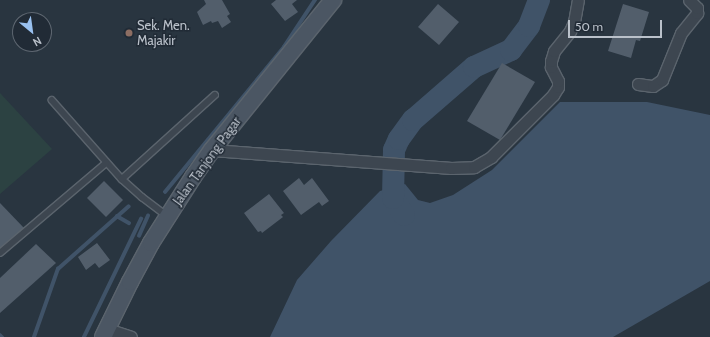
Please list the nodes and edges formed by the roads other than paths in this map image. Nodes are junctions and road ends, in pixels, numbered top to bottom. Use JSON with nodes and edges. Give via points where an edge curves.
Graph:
{"nodes":[{"id":1,"x":333,"y":0,"type":"edge"},
{"id":2,"x":578,"y":0,"type":"edge"},
{"id":3,"x":689,"y":0,"type":"edge"},
{"id":4,"x":638,"y":84,"type":"dead end"},
{"id":5,"x":215,"y":95,"type":"dead end"},
{"id":6,"x":52,"y":100,"type":"dead end"},
{"id":7,"x":212,"y":150,"type":"junction"},
{"id":8,"x":106,"y":163,"type":"junction"},
{"id":9,"x":122,"y":179,"type":"junction"},
{"id":10,"x":168,"y":216,"type":"junction"},
{"id":11,"x":0,"y":253,"type":"edge"},
{"id":12,"x":105,"y":333,"type":"edge"},
{"id":13,"x":131,"y":337,"type":"edge"}],
"edges":[{"from":1,"to":7,"type":"main road","name":"Jalan Tanjong Pagar"},
{"from":2,"to":7,"type":"street","via":[[574,22],[554,51],[551,61],[558,88],[491,157],[474,167],[405,165]]},
{"from":3,"to":4,"type":"street","via":[[697,8],[697,13],[681,33],[662,80],[653,86]]},
{"from":5,"to":9,"type":"lane"},
{"from":6,"to":8,"type":"lane"},
{"from":7,"to":10,"type":"main road","name":"Jalan Tanjong Pagar"},
{"from":8,"to":9,"type":"lane"},
{"from":8,"to":11,"type":"lane"},
{"from":9,"to":10,"type":"lane"},
{"from":10,"to":12,"type":"main road","name":"Jalan Tanjong Pagar","via":[[130,282]]},
{"from":12,"to":13,"type":"street"}]}
